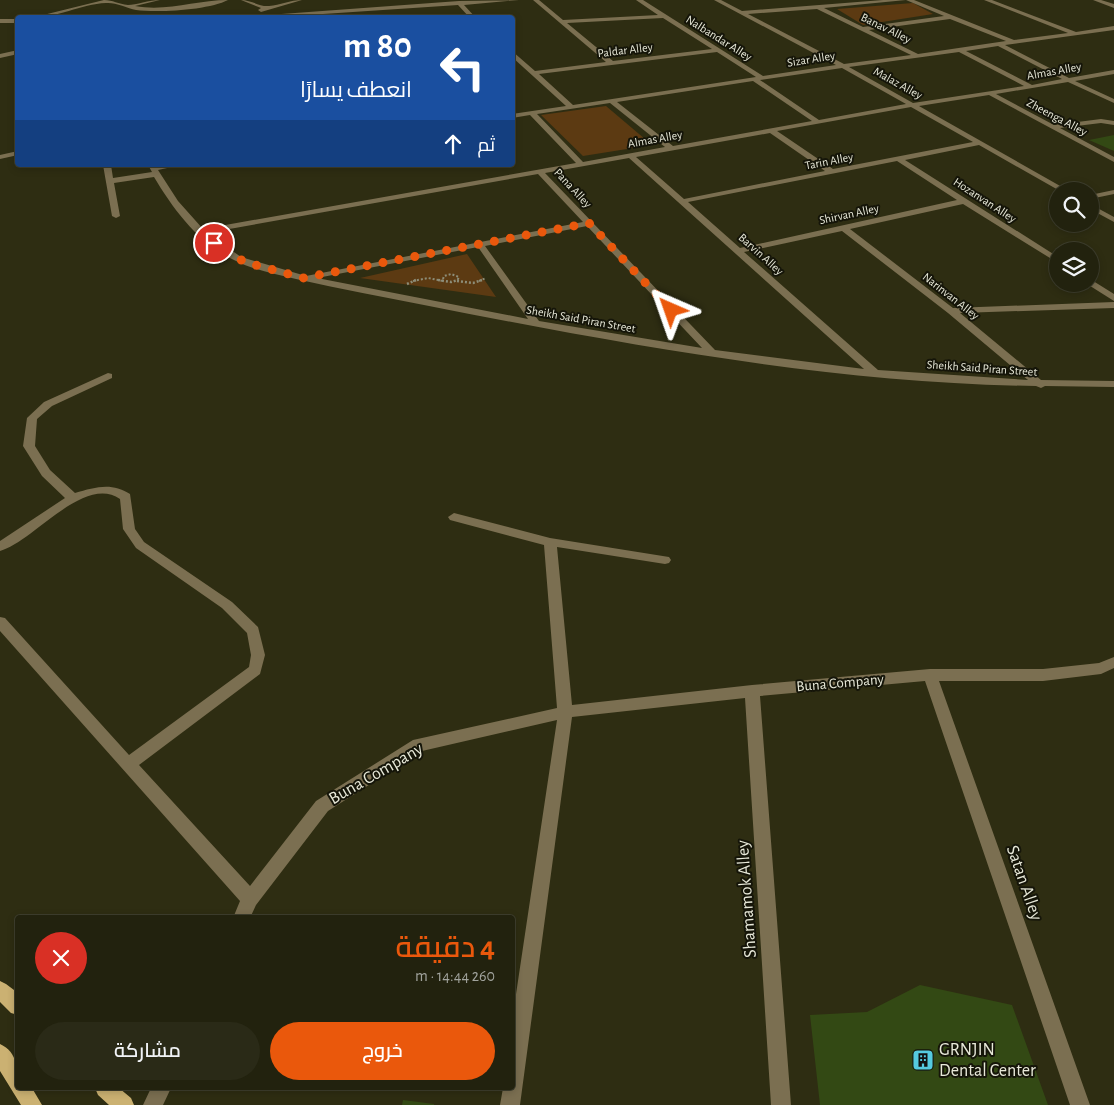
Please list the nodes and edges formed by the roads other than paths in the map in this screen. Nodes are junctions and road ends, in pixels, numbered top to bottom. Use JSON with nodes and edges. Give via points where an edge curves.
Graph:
{"nodes":[{"id":1,"x":110,"y":0,"type":"edge"},
{"id":2,"x":157,"y":0,"type":"edge"},
{"id":3,"x":225,"y":0,"type":"edge"},
{"id":4,"x":244,"y":0,"type":"edge"},
{"id":5,"x":299,"y":0,"type":"edge"},
{"id":6,"x":516,"y":0,"type":"edge"},
{"id":7,"x":536,"y":0,"type":"edge"},
{"id":8,"x":639,"y":0,"type":"edge"},
{"id":9,"x":717,"y":0,"type":"edge"},
{"id":10,"x":903,"y":0,"type":"edge"},
{"id":11,"x":909,"y":0,"type":"edge"},
{"id":12,"x":987,"y":0,"type":"edge"},
{"id":13,"x":1096,"y":0,"type":"edge"},
{"id":14,"x":445,"y":2,"type":"edge"},
{"id":15,"x":459,"y":4,"type":"junction"},
{"id":16,"x":1114,"y":6,"type":"edge"},
{"id":17,"x":126,"y":7,"type":"junction"},
{"id":18,"x":818,"y":7,"type":"junction"},
{"id":19,"x":63,"y":8,"type":"junction"},
{"id":20,"x":265,"y":8,"type":"junction"},
{"id":21,"x":742,"y":13,"type":"junction"},
{"id":22,"x":42,"y":15,"type":"edge"},
{"id":23,"x":69,"y":15,"type":"edge"},
{"id":24,"x":257,"y":15,"type":"edge"},
{"id":25,"x":283,"y":15,"type":"edge"},
{"id":26,"x":471,"y":15,"type":"edge"},
{"id":27,"x":664,"y":16,"type":"junction"},
{"id":28,"x":952,"y":16,"type":"junction"},
{"id":29,"x":0,"y":21,"type":"edge"},
{"id":30,"x":15,"y":21,"type":"edge"},
{"id":31,"x":562,"y":22,"type":"junction"},
{"id":32,"x":1114,"y":28,"type":"edge"},
{"id":33,"x":862,"y":29,"type":"junction"},
{"id":34,"x":1075,"y":34,"type":"junction"},
{"id":35,"x":1013,"y":42,"type":"junction"},
{"id":36,"x":998,"y":44,"type":"junction"},
{"id":37,"x":718,"y":50,"type":"junction"},
{"id":38,"x":960,"y":50,"type":"junction"},
{"id":39,"x":15,"y":53,"type":"edge"},
{"id":40,"x":0,"y":56,"type":"edge"},
{"id":41,"x":515,"y":56,"type":"edge"},
{"id":42,"x":917,"y":56,"type":"junction"},
{"id":43,"x":611,"y":63,"type":"junction"},
{"id":44,"x":844,"y":66,"type":"junction"},
{"id":45,"x":1114,"y":72,"type":"edge"},
{"id":46,"x":534,"y":73,"type":"junction"},
{"id":47,"x":762,"y":78,"type":"junction"},
{"id":48,"x":754,"y":79,"type":"junction"},
{"id":49,"x":1068,"y":80,"type":"junction"},
{"id":50,"x":1031,"y":87,"type":"junction"},
{"id":51,"x":989,"y":93,"type":"junction"},
{"id":52,"x":1114,"y":100,"type":"edge"},
{"id":53,"x":610,"y":101,"type":"junction"},
{"id":54,"x":912,"y":105,"type":"junction"},
{"id":55,"x":572,"y":107,"type":"junction"},
{"id":56,"x":532,"y":113,"type":"junction"},
{"id":57,"x":515,"y":116,"type":"edge"},
{"id":58,"x":818,"y":122,"type":"junction"},
{"id":59,"x":1114,"y":123,"type":"edge"},
{"id":60,"x":1054,"y":128,"type":"junction"},
{"id":61,"x":771,"y":130,"type":"junction"},
{"id":62,"x":980,"y":143,"type":"junction"},
{"id":63,"x":671,"y":148,"type":"junction"},
{"id":64,"x":15,"y":154,"type":"edge"},
{"id":65,"x":630,"y":155,"type":"junction"},
{"id":66,"x":0,"y":157,"type":"edge"},
{"id":67,"x":898,"y":159,"type":"junction"},
{"id":68,"x":1114,"y":160,"type":"edge"},
{"id":69,"x":581,"y":164,"type":"junction"},
{"id":70,"x":108,"y":167,"type":"edge"},
{"id":71,"x":154,"y":169,"type":"edge"},
{"id":72,"x":539,"y":171,"type":"junction"},
{"id":73,"x":832,"y":172,"type":"junction"},
{"id":74,"x":110,"y":180,"type":"junction"},
{"id":75,"x":1049,"y":182,"type":"edge"},
{"id":76,"x":1114,"y":192,"type":"edge"},
{"id":77,"x":1099,"y":195,"type":"edge"},
{"id":78,"x":683,"y":201,"type":"junction"},
{"id":79,"x":964,"y":202,"type":"junction"},
{"id":80,"x":1099,"y":211,"type":"edge"},
{"id":81,"x":116,"y":216,"type":"dead end"},
{"id":82,"x":1114,"y":220,"type":"edge"},
{"id":83,"x":589,"y":223,"type":"junction"},
{"id":84,"x":844,"y":228,"type":"junction"},
{"id":85,"x":200,"y":232,"type":"junction"},
{"id":86,"x":480,"y":244,"type":"junction"},
{"id":87,"x":738,"y":251,"type":"junction"},
{"id":88,"x":1049,"y":255,"type":"edge"},
{"id":89,"x":303,"y":278,"type":"junction"},
{"id":90,"x":1099,"y":288,"type":"edge"},
{"id":91,"x":1114,"y":298,"type":"edge"},
{"id":92,"x":1114,"y":305,"type":"edge"},
{"id":93,"x":951,"y":311,"type":"junction"},
{"id":94,"x":538,"y":325,"type":"junction"},
{"id":95,"x":712,"y":353,"type":"junction"},
{"id":96,"x":874,"y":372,"type":"junction"},
{"id":97,"x":108,"y":376,"type":"dead end"},
{"id":98,"x":1114,"y":384,"type":"edge"},
{"id":99,"x":1041,"y":385,"type":"junction"},
{"id":100,"x":73,"y":498,"type":"junction"},
{"id":101,"x":454,"y":517,"type":"dead end"},
{"id":102,"x":550,"y":542,"type":"junction"},
{"id":103,"x":0,"y":547,"type":"edge"},
{"id":104,"x":665,"y":560,"type":"dead end"},
{"id":105,"x":0,"y":622,"type":"edge"},
{"id":106,"x":1114,"y":662,"type":"edge"},
{"id":107,"x":930,"y":675,"type":"junction"},
{"id":108,"x":752,"y":691,"type":"junction"},
{"id":109,"x":565,"y":712,"type":"junction"},
{"id":110,"x":128,"y":764,"type":"junction"},
{"id":111,"x":250,"y":898,"type":"junction"},
{"id":112,"x":242,"y":915,"type":"edge"},
{"id":113,"x":0,"y":990,"type":"edge"},
{"id":114,"x":15,"y":1003,"type":"edge"},
{"id":115,"x":0,"y":1054,"type":"edge"},
{"id":116,"x":515,"y":1069,"type":"edge"},
{"id":117,"x":15,"y":1077,"type":"edge"},
{"id":118,"x":22,"y":1090,"type":"edge"},
{"id":119,"x":107,"y":1090,"type":"edge"},
{"id":120,"x":160,"y":1090,"type":"edge"},
{"id":121,"x":512,"y":1090,"type":"edge"},
{"id":122,"x":32,"y":1105,"type":"edge"},
{"id":123,"x":124,"y":1105,"type":"edge"},
{"id":124,"x":153,"y":1105,"type":"edge"},
{"id":125,"x":510,"y":1105,"type":"edge"},
{"id":126,"x":781,"y":1105,"type":"edge"},
{"id":127,"x":1080,"y":1105,"type":"edge"}],
"edges":[{"from":1,"to":17,"type":"street"},
{"from":1,"to":19,"type":"street"},
{"from":2,"to":17,"type":"street"},
{"from":3,"to":17,"type":"street","via":[[154,11]]},
{"from":4,"to":20,"type":"street"},
{"from":5,"to":20,"type":"street"},
{"from":6,"to":15,"type":"street"},
{"from":7,"to":31,"type":"street"},
{"from":8,"to":27,"type":"street","name":"Nalbandar Alley"},
{"from":9,"to":21,"type":"street","name":"Malaz Alley"},
{"from":10,"to":18,"type":"street"},
{"from":11,"to":28,"type":"street"},
{"from":12,"to":34,"type":"street"},
{"from":13,"to":16,"type":"street"},
{"from":14,"to":15,"type":"street"},
{"from":14,"to":25,"type":"street"},
{"from":15,"to":26,"type":"street"},
{"from":18,"to":21,"type":"street"},
{"from":18,"to":33,"type":"street","name":"Banav Alley"},
{"from":19,"to":22,"type":"street"},
{"from":19,"to":23,"type":"street"},
{"from":20,"to":24,"type":"street","via":[[256,12]]},
{"from":21,"to":44,"type":"street","name":"Malaz Alley"},
{"from":27,"to":31,"type":"street"},
{"from":27,"to":37,"type":"street","name":"Nalbandar Alley"},
{"from":28,"to":33,"type":"street"},
{"from":28,"to":35,"type":"street"},
{"from":29,"to":30,"type":"street"},
{"from":31,"to":43,"type":"street"},
{"from":32,"to":34,"type":"street","name":"Sizar Alley"},
{"from":33,"to":42,"type":"street","name":"Banav Alley"},
{"from":34,"to":35,"type":"street","name":"Sizar Alley"},
{"from":35,"to":36,"type":"street","name":"Sizar Alley"},
{"from":36,"to":38,"type":"street","name":"Sizar Alley"},
{"from":36,"to":49,"type":"street"},
{"from":37,"to":43,"type":"street","name":"Paldar Alley"},
{"from":37,"to":47,"type":"street","name":"Nalbandar Alley"},
{"from":38,"to":42,"type":"street","name":"Sizar Alley"},
{"from":38,"to":50,"type":"street"},
{"from":39,"to":40,"type":"street"},
{"from":41,"to":46,"type":"street"},
{"from":42,"to":44,"type":"street","name":"Sizar Alley"},
{"from":43,"to":46,"type":"street","name":"Paldar Alley"},
{"from":44,"to":47,"type":"street","name":"Sizar Alley"},
{"from":44,"to":54,"type":"street","name":"Malaz Alley"},
{"from":45,"to":49,"type":"street","name":"Almas Alley"},
{"from":46,"to":55,"type":"street"},
{"from":47,"to":48,"type":"street","name":"Sizar Alley"},
{"from":48,"to":53,"type":"street","name":"Sizar Alley"},
{"from":48,"to":58,"type":"street"},
{"from":49,"to":50,"type":"street","name":"Almas Alley"},
{"from":49,"to":52,"type":"street"},
{"from":50,"to":51,"type":"street","name":"Almas Alley"},
{"from":51,"to":54,"type":"street","name":"Almas Alley"},
{"from":51,"to":60,"type":"street","name":"Zheenga Alley"},
{"from":53,"to":55,"type":"street","name":"Sizar Alley"},
{"from":53,"to":63,"type":"street"},
{"from":54,"to":58,"type":"street","name":"Almas Alley"},
{"from":54,"to":62,"type":"street","name":"Malaz Alley"},
{"from":55,"to":56,"type":"street","name":"Sizar Alley"},
{"from":56,"to":57,"type":"street","name":"Sizar Alley"},
{"from":56,"to":69,"type":"street"},
{"from":58,"to":61,"type":"street","name":"Almas Alley"},
{"from":59,"to":60,"type":"street","via":[[1101,121]]},
{"from":60,"to":68,"type":"street","name":"Zheenga Alley"},
{"from":61,"to":63,"type":"street","name":"Almas Alley"},
{"from":61,"to":73,"type":"street"},
{"from":62,"to":67,"type":"street","name":"Tarin Alley"},
{"from":62,"to":75,"type":"street","name":"Malaz Alley"},
{"from":63,"to":65,"type":"street","name":"Almas Alley"},
{"from":64,"to":66,"type":"street"},
{"from":65,"to":69,"type":"street","name":"Almas Alley"},
{"from":65,"to":78,"type":"street","name":"Barvin Alley"},
{"from":67,"to":73,"type":"street","name":"Tarin Alley"},
{"from":67,"to":79,"type":"street","name":"Hozanvan Alley"},
{"from":69,"to":72,"type":"street","name":"Almas Alley"},
{"from":70,"to":74,"type":"street"},
{"from":71,"to":74,"type":"street"},
{"from":71,"to":85,"type":"street","name":"Sheikh Said Piran Street","via":[[181,212]]},
{"from":72,"to":83,"type":"street","name":"Pana Alley"},
{"from":72,"to":85,"type":"street","name":"Almas Alley"},
{"from":73,"to":78,"type":"street","name":"Tarin Alley"},
{"from":74,"to":81,"type":"street"},
{"from":76,"to":77,"type":"street"},
{"from":78,"to":87,"type":"street","name":"Barvin Alley"},
{"from":79,"to":84,"type":"street","name":"Shirvan Alley"},
{"from":79,"to":88,"type":"street","name":"Hozanvan Alley"},
{"from":80,"to":82,"type":"street"},
{"from":83,"to":86,"type":"street"},
{"from":83,"to":95,"type":"street","name":"Pana Alley"},
{"from":84,"to":87,"type":"street","name":"Shirvan Alley"},
{"from":84,"to":93,"type":"street","name":"Narinvan Alley"},
{"from":85,"to":89,"type":"street","name":"Sheikh Said Piran Street","via":[[228,254],[248,263]]},
{"from":86,"to":89,"type":"street"},
{"from":86,"to":94,"type":"street"},
{"from":87,"to":96,"type":"street","name":"Barvin Alley"},
{"from":89,"to":94,"type":"street","name":"Sheikh Said Piran Street"},
{"from":90,"to":91,"type":"street"},
{"from":92,"to":93,"type":"street"},
{"from":93,"to":99,"type":"street","name":"Narinvan Alley"},
{"from":94,"to":95,"type":"street","name":"Sheikh Said Piran Street"},
{"from":95,"to":96,"type":"street","name":"Sheikh Said Piran Street"},
{"from":96,"to":99,"type":"street","name":"Sheikh Said Piran Street"},
{"from":97,"to":100,"type":"street","via":[[48,404],[32,418],[29,446],[46,473]]},
{"from":98,"to":99,"type":"street","name":"Sheikh Said Piran Street"},
{"from":100,"to":103,"type":"street"},
{"from":100,"to":110,"type":"street","via":[[100,490],[117,490],[126,497],[129,529],[140,545],[227,605],[253,631],[258,655],[255,670]]},
{"from":101,"to":102,"type":"street"},
{"from":102,"to":104,"type":"street"},
{"from":102,"to":109,"type":"street"},
{"from":105,"to":110,"type":"street"},
{"from":106,"to":107,"type":"street","name":"Buna Company","via":[[1101,668],[1043,675]]},
{"from":107,"to":108,"type":"street","name":"Buna Company"},
{"from":107,"to":127,"type":"street","name":"Satan Alley"},
{"from":108,"to":109,"type":"street","name":"Buna Company"},
{"from":108,"to":126,"type":"street","name":"Shamamok Alley"},
{"from":109,"to":111,"type":"street","name":"Buna Company","via":[[418,746],[322,806]]},
{"from":109,"to":116,"type":"street"},
{"from":110,"to":111,"type":"street"},
{"from":111,"to":112,"type":"street","name":"Buna Company"},
{"from":113,"to":114,"type":"main road"},
{"from":115,"to":117,"type":"main road"},
{"from":118,"to":122,"type":"main road"},
{"from":119,"to":123,"type":"main road"},
{"from":120,"to":124,"type":"street"},
{"from":121,"to":125,"type":"street"}]}
